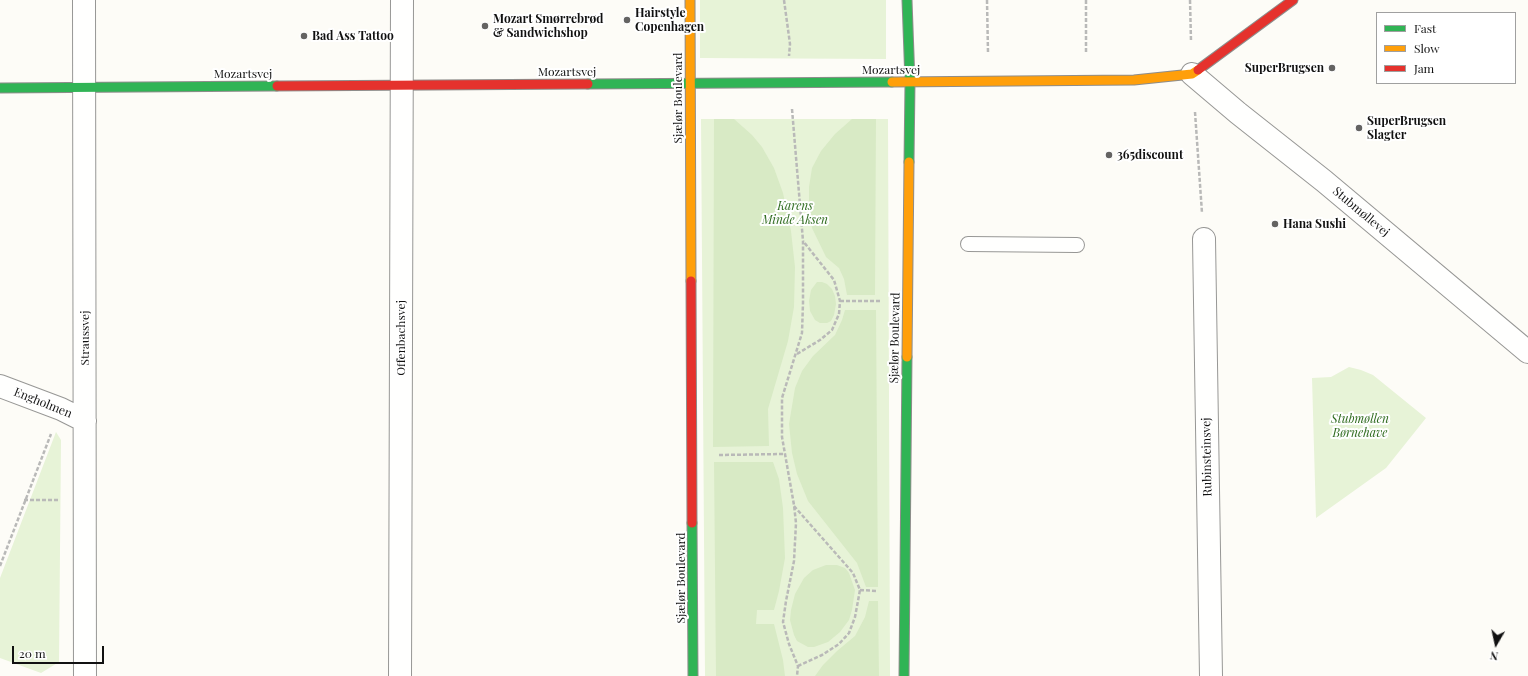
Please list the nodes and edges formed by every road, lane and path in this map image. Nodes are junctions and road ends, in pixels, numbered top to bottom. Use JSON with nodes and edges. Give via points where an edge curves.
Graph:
{"nodes":[{"id":1,"x":84,"y":0,"type":"edge"},
{"id":2,"x":402,"y":0,"type":"edge"},
{"id":3,"x":690,"y":0,"type":"edge"},
{"id":4,"x":784,"y":0,"type":"edge"},
{"id":5,"x":906,"y":0,"type":"edge"},
{"id":6,"x":987,"y":0,"type":"edge"},
{"id":7,"x":1086,"y":0,"type":"edge"},
{"id":8,"x":1190,"y":0,"type":"edge"},
{"id":9,"x":1293,"y":0,"type":"edge"},
{"id":10,"x":1192,"y":74,"type":"junction"},
{"id":11,"x":1087,"y":81,"type":"junction"},
{"id":12,"x":910,"y":82,"type":"junction"},
{"id":13,"x":988,"y":82,"type":"junction"},
{"id":14,"x":789,"y":83,"type":"junction"},
{"id":15,"x":690,"y":84,"type":"junction"},
{"id":16,"x":402,"y":86,"type":"junction"},
{"id":17,"x":84,"y":87,"type":"junction"},
{"id":18,"x":0,"y":88,"type":"edge"},
{"id":19,"x":1204,"y":239,"type":"joint"},
{"id":20,"x":803,"y":240,"type":"junction"},
{"id":21,"x":968,"y":244,"type":"dead end"},
{"id":22,"x":1077,"y":245,"type":"dead end"},
{"id":23,"x":908,"y":300,"type":"junction"},
{"id":24,"x":840,"y":301,"type":"junction"},
{"id":25,"x":1528,"y":352,"type":"edge"},
{"id":26,"x":796,"y":354,"type":"junction"},
{"id":27,"x":0,"y":386,"type":"edge"},
{"id":28,"x":61,"y":409,"type":"junction"},
{"id":29,"x":85,"y":421,"type":"junction"},
{"id":30,"x":784,"y":454,"type":"junction"},
{"id":31,"x":692,"y":455,"type":"junction"},
{"id":32,"x":24,"y":500,"type":"junction"},
{"id":33,"x":85,"y":500,"type":"junction"},
{"id":34,"x":794,"y":506,"type":"junction"},
{"id":35,"x":0,"y":566,"type":"edge"},
{"id":36,"x":798,"y":666,"type":"junction"},
{"id":37,"x":85,"y":676,"type":"edge"},
{"id":38,"x":400,"y":676,"type":"edge"},
{"id":39,"x":693,"y":676,"type":"edge"},
{"id":40,"x":797,"y":676,"type":"edge"},
{"id":41,"x":904,"y":676,"type":"edge"},
{"id":42,"x":1210,"y":676,"type":"edge"}],
"edges":[{"from":1,"to":17,"type":"street","name":"Straussvej"},
{"from":2,"to":16,"type":"street","name":"Offenbachsvej"},
{"from":3,"to":15,"type":"street","name":"Sjælør Boulevard"},
{"from":4,"to":14,"type":"path","via":[[790,44]]},
{"from":5,"to":12,"type":"street","name":"Sjælør Boulevard"},
{"from":6,"to":13,"type":"path"},
{"from":7,"to":11,"type":"path"},
{"from":8,"to":10,"type":"path"},
{"from":9,"to":10,"type":"street"},
{"from":10,"to":11,"type":"street","name":"Mozartsvej","via":[[1134,80]]},
{"from":10,"to":19,"type":"path"},
{"from":10,"to":25,"type":"street","name":"Stubmøllevej"},
{"from":11,"to":13,"type":"street","name":"Mozartsvej"},
{"from":12,"to":13,"type":"street","name":"Mozartsvej"},
{"from":12,"to":14,"type":"street","name":"Mozartsvej"},
{"from":12,"to":23,"type":"street","name":"Sjælør Boulevard","via":[[913,243]]},
{"from":14,"to":15,"type":"street","name":"Mozartsvej"},
{"from":14,"to":20,"type":"path"},
{"from":15,"to":16,"type":"street","name":"Mozartsvej"},
{"from":15,"to":31,"type":"street","name":"Sjælør Boulevard"},
{"from":16,"to":17,"type":"street","name":"Mozartsvej"},
{"from":16,"to":38,"type":"street","name":"Offenbachsvej"},
{"from":17,"to":18,"type":"street","name":"Mozartsvej"},
{"from":17,"to":29,"type":"street","name":"Straussvej"},
{"from":19,"to":42,"type":"street","name":"Rubinsteinsvej"},
{"from":20,"to":24,"type":"path","via":[[834,280]]},
{"from":20,"to":26,"type":"path","via":[[802,333]]},
{"from":21,"to":22,"type":"lane"},
{"from":23,"to":24,"type":"path"},
{"from":23,"to":41,"type":"street","name":"Sjælør Boulevard"},
{"from":24,"to":26,"type":"path","via":[[839,314],[832,330]]},
{"from":26,"to":30,"type":"path","via":[[782,398]]},
{"from":27,"to":28,"type":"street","name":"Engholmen"},
{"from":28,"to":29,"type":"street","name":"Engholmen"},
{"from":28,"to":32,"type":"path"},
{"from":29,"to":33,"type":"street","name":"Straussvej"},
{"from":30,"to":31,"type":"path"},
{"from":30,"to":34,"type":"path"},
{"from":31,"to":39,"type":"street","name":"Sjælør Boulevard"},
{"from":32,"to":33,"type":"path"},
{"from":32,"to":35,"type":"path"},
{"from":33,"to":37,"type":"street","name":"Straussvej"},
{"from":34,"to":36,"type":"path","via":[[794,561],[783,622]]},
{"from":34,"to":36,"type":"path","via":[[853,573],[860,590],[855,618],[849,633],[839,644],[822,655]]},
{"from":36,"to":40,"type":"path"}]}
